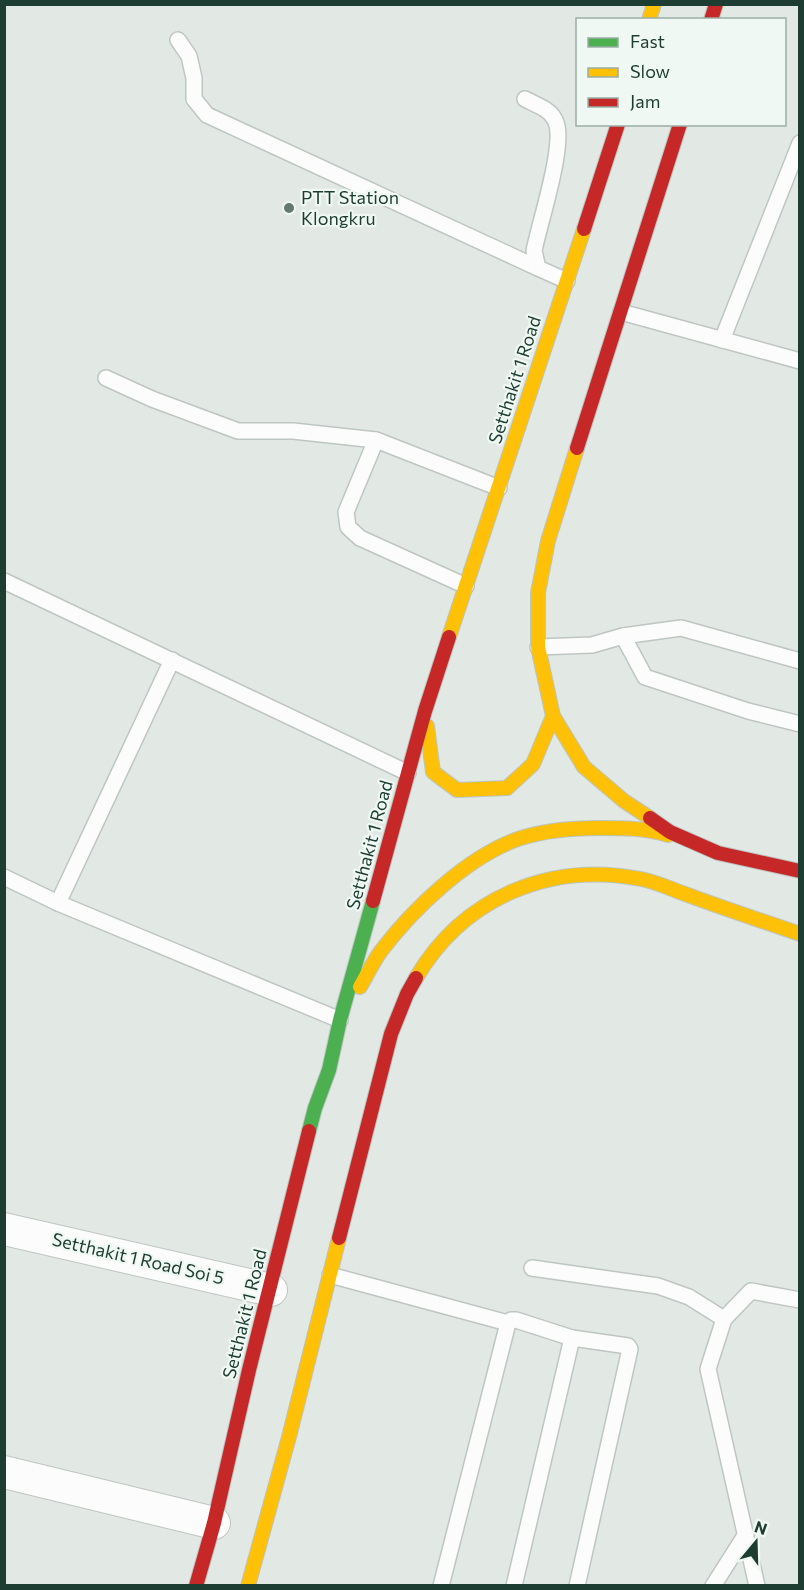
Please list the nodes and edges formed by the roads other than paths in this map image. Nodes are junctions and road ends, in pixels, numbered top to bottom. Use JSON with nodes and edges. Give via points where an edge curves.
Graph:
{"nodes":[{"id":1,"x":178,"y":40,"type":"dead end"},
{"id":2,"x":525,"y":99,"type":"dead end"},
{"id":3,"x":617,"y":126,"type":"edge"},
{"id":4,"x":679,"y":126,"type":"edge"},
{"id":5,"x":800,"y":143,"type":"edge"},
{"id":6,"x":538,"y":268,"type":"junction"},
{"id":7,"x":567,"y":281,"type":"junction"},
{"id":8,"x":621,"y":312,"type":"junction"},
{"id":9,"x":722,"y":339,"type":"junction"},
{"id":10,"x":800,"y":361,"type":"edge"},
{"id":11,"x":106,"y":378,"type":"dead end"},
{"id":12,"x":376,"y":440,"type":"junction"},
{"id":13,"x":499,"y":488,"type":"junction"},
{"id":14,"x":4,"y":581,"type":"edge"},
{"id":15,"x":466,"y":586,"type":"junction"},
{"id":16,"x":623,"y":636,"type":"junction"},
{"id":17,"x":537,"y":647,"type":"junction"},
{"id":18,"x":172,"y":660,"type":"junction"},
{"id":19,"x":800,"y":661,"type":"edge"},
{"id":20,"x":425,"y":711,"type":"junction"},
{"id":21,"x":553,"y":716,"type":"junction"},
{"id":22,"x":800,"y":724,"type":"edge"},
{"id":23,"x":408,"y":773,"type":"junction"},
{"id":24,"x":718,"y":853,"type":"junction"},
{"id":25,"x":800,"y":870,"type":"edge"},
{"id":26,"x":4,"y":877,"type":"edge"},
{"id":27,"x":58,"y":903,"type":"junction"},
{"id":28,"x":800,"y":934,"type":"edge"},
{"id":29,"x":340,"y":1020,"type":"junction"},
{"id":30,"x":329,"y":1070,"type":"junction"},
{"id":31,"x":4,"y":1229,"type":"edge"},
{"id":32,"x":532,"y":1268,"type":"dead end"},
{"id":33,"x":330,"y":1275,"type":"junction"},
{"id":34,"x":271,"y":1290,"type":"junction"},
{"id":35,"x":800,"y":1300,"type":"edge"},
{"id":36,"x":724,"y":1319,"type":"junction"},
{"id":37,"x":508,"y":1323,"type":"junction"},
{"id":38,"x":572,"y":1338,"type":"junction"},
{"id":39,"x":4,"y":1472,"type":"edge"},
{"id":40,"x":214,"y":1523,"type":"junction"},
{"id":41,"x":746,"y":1534,"type":"junction"},
{"id":42,"x":196,"y":1586,"type":"edge"},
{"id":43,"x":248,"y":1586,"type":"edge"},
{"id":44,"x":441,"y":1586,"type":"edge"},
{"id":45,"x":514,"y":1586,"type":"edge"},
{"id":46,"x":577,"y":1586,"type":"edge"},
{"id":47,"x":713,"y":1586,"type":"edge"},
{"id":48,"x":757,"y":1586,"type":"edge"}],
"edges":[{"from":1,"to":6,"type":"lane","via":[[189,56],[194,99],[207,115]]},
{"from":2,"to":6,"type":"lane","via":[[551,113],[557,122],[559,142],[534,251]]},
{"from":3,"to":7,"type":"main road","name":"Setthakit 1 Road"},
{"from":4,"to":8,"type":"main road"},
{"from":5,"to":9,"type":"lane"},
{"from":6,"to":7,"type":"lane"},
{"from":7,"to":13,"type":"main road","name":"Setthakit 1 Road"},
{"from":8,"to":9,"type":"lane"},
{"from":8,"to":17,"type":"main road","via":[[548,541],[538,593]]},
{"from":9,"to":10,"type":"lane"},
{"from":11,"to":12,"type":"lane","via":[[238,431],[293,431]]},
{"from":12,"to":13,"type":"lane"},
{"from":12,"to":15,"type":"lane","via":[[346,512],[348,527],[360,538]]},
{"from":13,"to":15,"type":"main road","name":"Setthakit 1 Road"},
{"from":14,"to":18,"type":"lane"},
{"from":15,"to":20,"type":"main road","name":"Setthakit 1 Road"},
{"from":16,"to":17,"type":"lane","via":[[592,645]]},
{"from":16,"to":19,"type":"lane","via":[[681,628]]},
{"from":16,"to":22,"type":"lane","via":[[645,677]]},
{"from":17,"to":21,"type":"main road"},
{"from":18,"to":23,"type":"lane"},
{"from":18,"to":27,"type":"lane"},
{"from":20,"to":21,"type":"main road","via":[[433,772],[457,790],[507,788],[533,764]]},
{"from":20,"to":23,"type":"main road","name":"Setthakit 1 Road"},
{"from":21,"to":24,"type":"main road","via":[[584,767],[624,801],[670,832]]},
{"from":23,"to":29,"type":"main road","name":"Setthakit 1 Road"},
{"from":24,"to":25,"type":"main road"},
{"from":24,"to":30,"type":"main road","via":[[661,832],[571,828],[518,839],[479,860],[439,889],[380,952],[357,993]]},
{"from":26,"to":27,"type":"lane"},
{"from":27,"to":29,"type":"lane"},
{"from":28,"to":33,"type":"main road","via":[[637,878],[582,873],[542,880],[507,892],[478,908],[426,960],[399,1007]]},
{"from":29,"to":30,"type":"main road","name":"Setthakit 1 Road"},
{"from":30,"to":34,"type":"main road","name":"Setthakit 1 Road","via":[[315,1108]]},
{"from":31,"to":34,"type":"street","name":"Setthakit 1 Road Soi 5"},
{"from":32,"to":36,"type":"lane","via":[[658,1286],[689,1297]]},
{"from":33,"to":37,"type":"lane"},
{"from":33,"to":43,"type":"main road"},
{"from":34,"to":40,"type":"main road","name":"Setthakit 1 Road"},
{"from":35,"to":36,"type":"lane","via":[[751,1291]]},
{"from":36,"to":41,"type":"lane","via":[[708,1369]]},
{"from":37,"to":38,"type":"lane","via":[[516,1320]]},
{"from":37,"to":44,"type":"lane"},
{"from":38,"to":45,"type":"lane"},
{"from":38,"to":46,"type":"lane","via":[[630,1348]]},
{"from":39,"to":40,"type":"street"},
{"from":40,"to":42,"type":"main road","name":"Setthakit 1 Road"},
{"from":41,"to":47,"type":"lane"},
{"from":41,"to":48,"type":"lane"}]}
